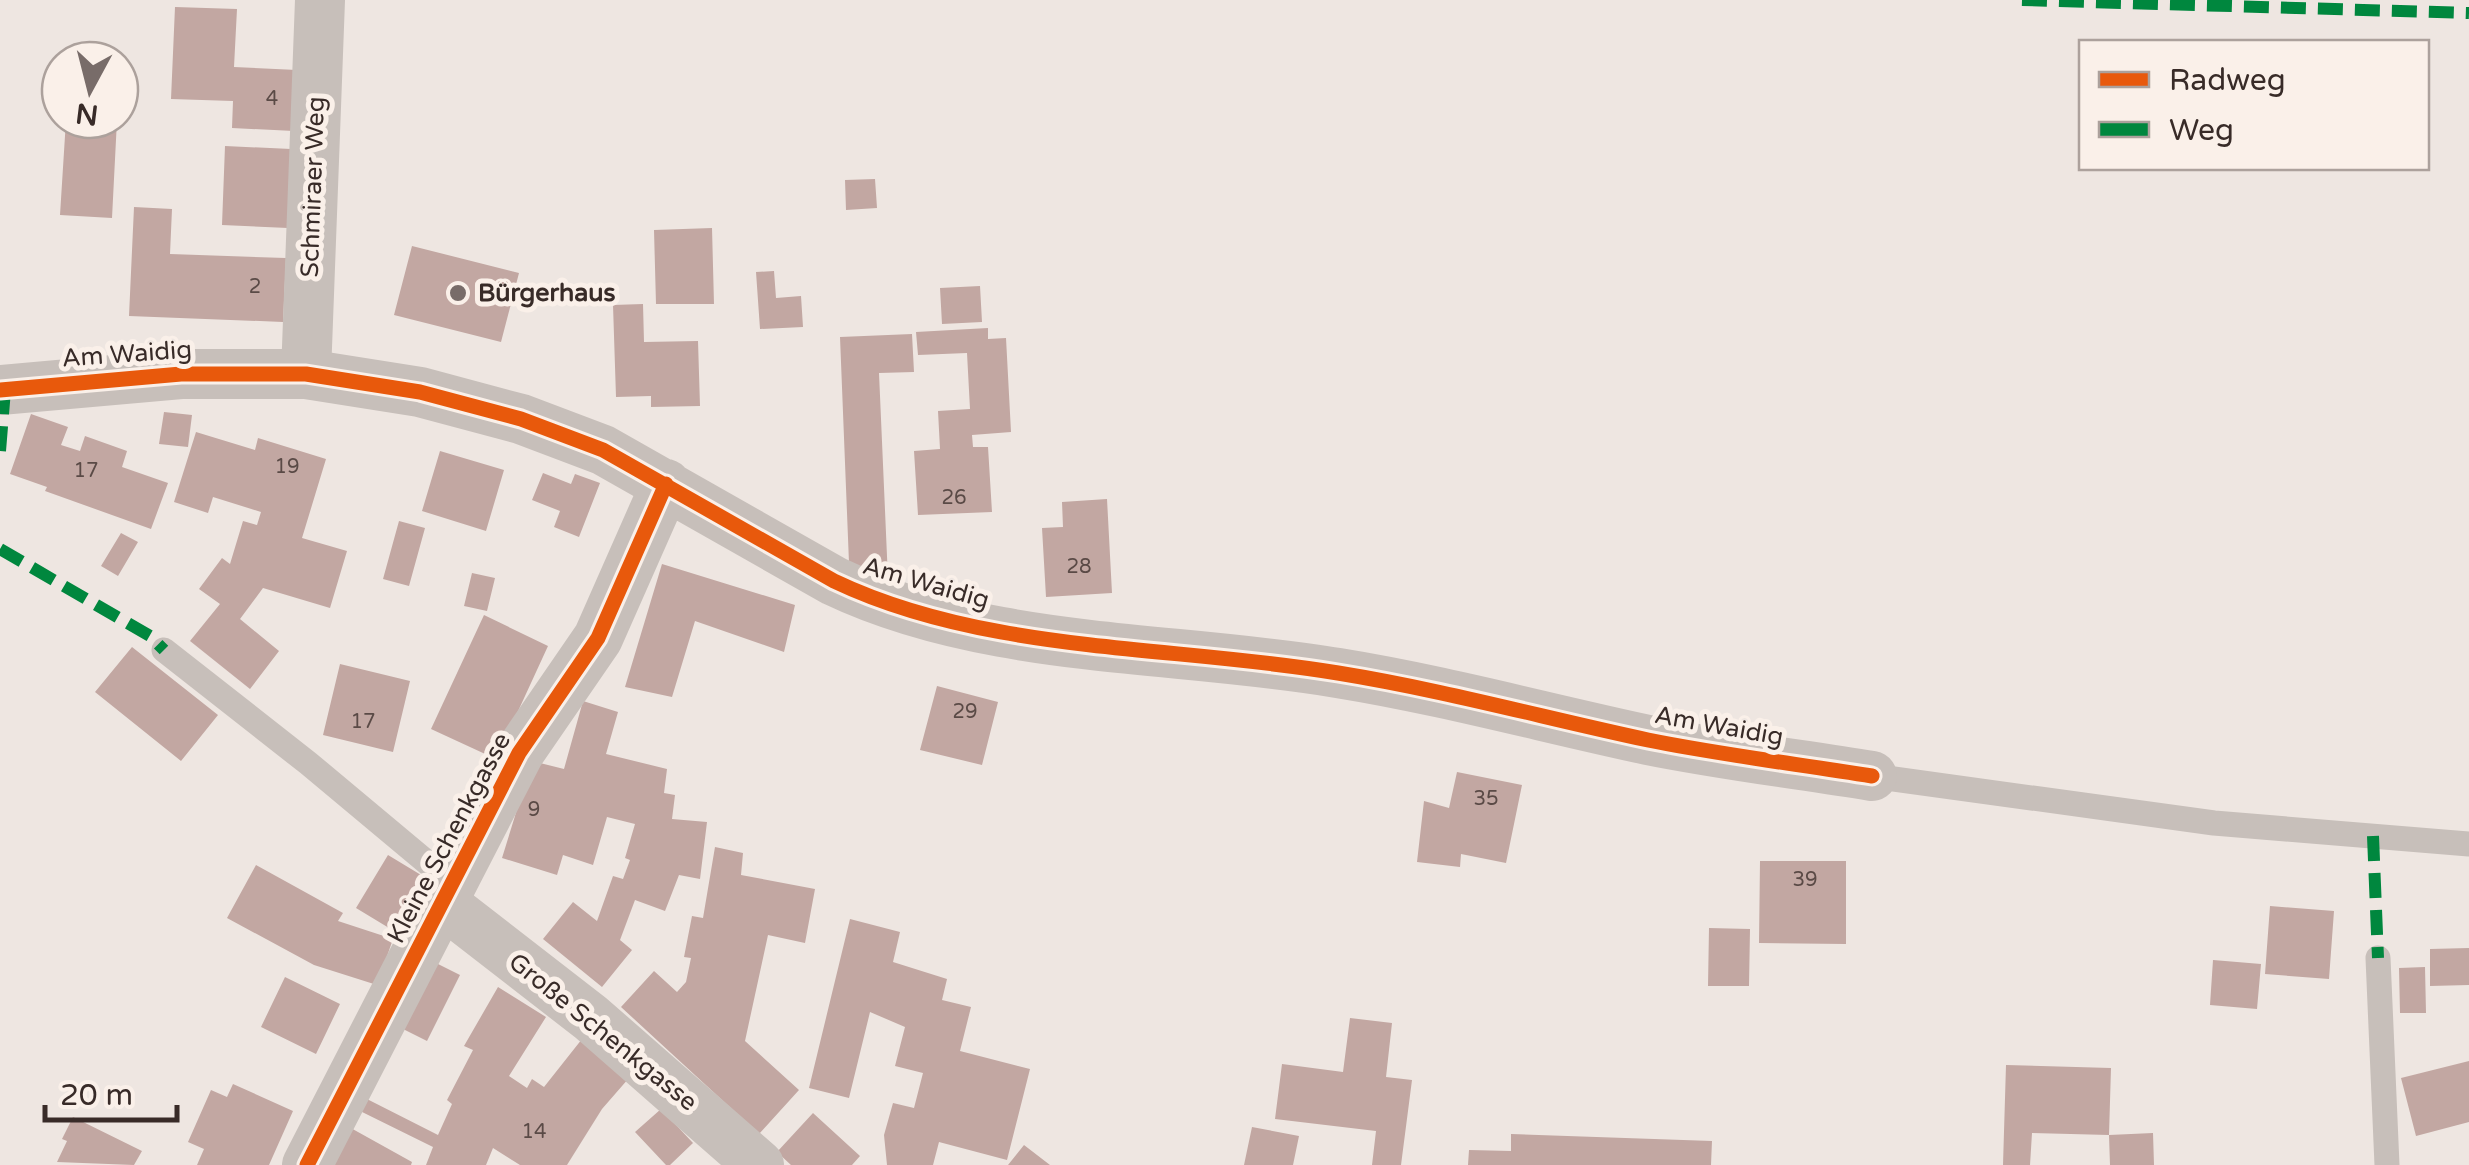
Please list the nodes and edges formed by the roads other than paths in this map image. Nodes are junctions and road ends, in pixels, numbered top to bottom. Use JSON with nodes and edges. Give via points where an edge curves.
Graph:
{"nodes":[{"id":1,"x":320,"y":0,"type":"edge"},
{"id":2,"x":306,"y":374,"type":"junction"},
{"id":3,"x":0,"y":390,"type":"edge"},
{"id":4,"x":666,"y":484,"type":"junction"},
{"id":5,"x":164,"y":650,"type":"dead end"},
{"id":6,"x":1872,"y":776,"type":"joint"},
{"id":7,"x":2469,"y":844,"type":"edge"},
{"id":8,"x":449,"y":894,"type":"junction"},
{"id":9,"x":2378,"y":958,"type":"dead end"},
{"id":10,"x":308,"y":1165,"type":"edge"},
{"id":11,"x":758,"y":1165,"type":"edge"},
{"id":12,"x":2386,"y":1165,"type":"edge"}],
"edges":[{"from":1,"to":2,"type":"street","name":"Schmiraer Weg"},
{"from":2,"to":3,"type":"street","name":"Am Waidig","via":[[180,374]]},
{"from":2,"to":4,"type":"street","name":"Am Waidig","via":[[420,392],[521,419],[603,450]]},
{"from":4,"to":6,"type":"street","name":"Am Waidig","via":[[834,581],[938,618],[1042,638],[1334,672],[1652,740]]},
{"from":4,"to":8,"type":"street","name":"Kleine Schenkgasse","via":[[598,638],[519,753]]},
{"from":5,"to":8,"type":"lane","name":"Große Schenkgasse","via":[[308,763]]},
{"from":6,"to":7,"type":"lane","name":"Am Waidig","via":[[2214,823]]},
{"from":8,"to":10,"type":"street","name":"Kleine Schenkgasse"},
{"from":8,"to":11,"type":"street","name":"Große Schenkgasse"},
{"from":9,"to":12,"type":"lane"}]}
